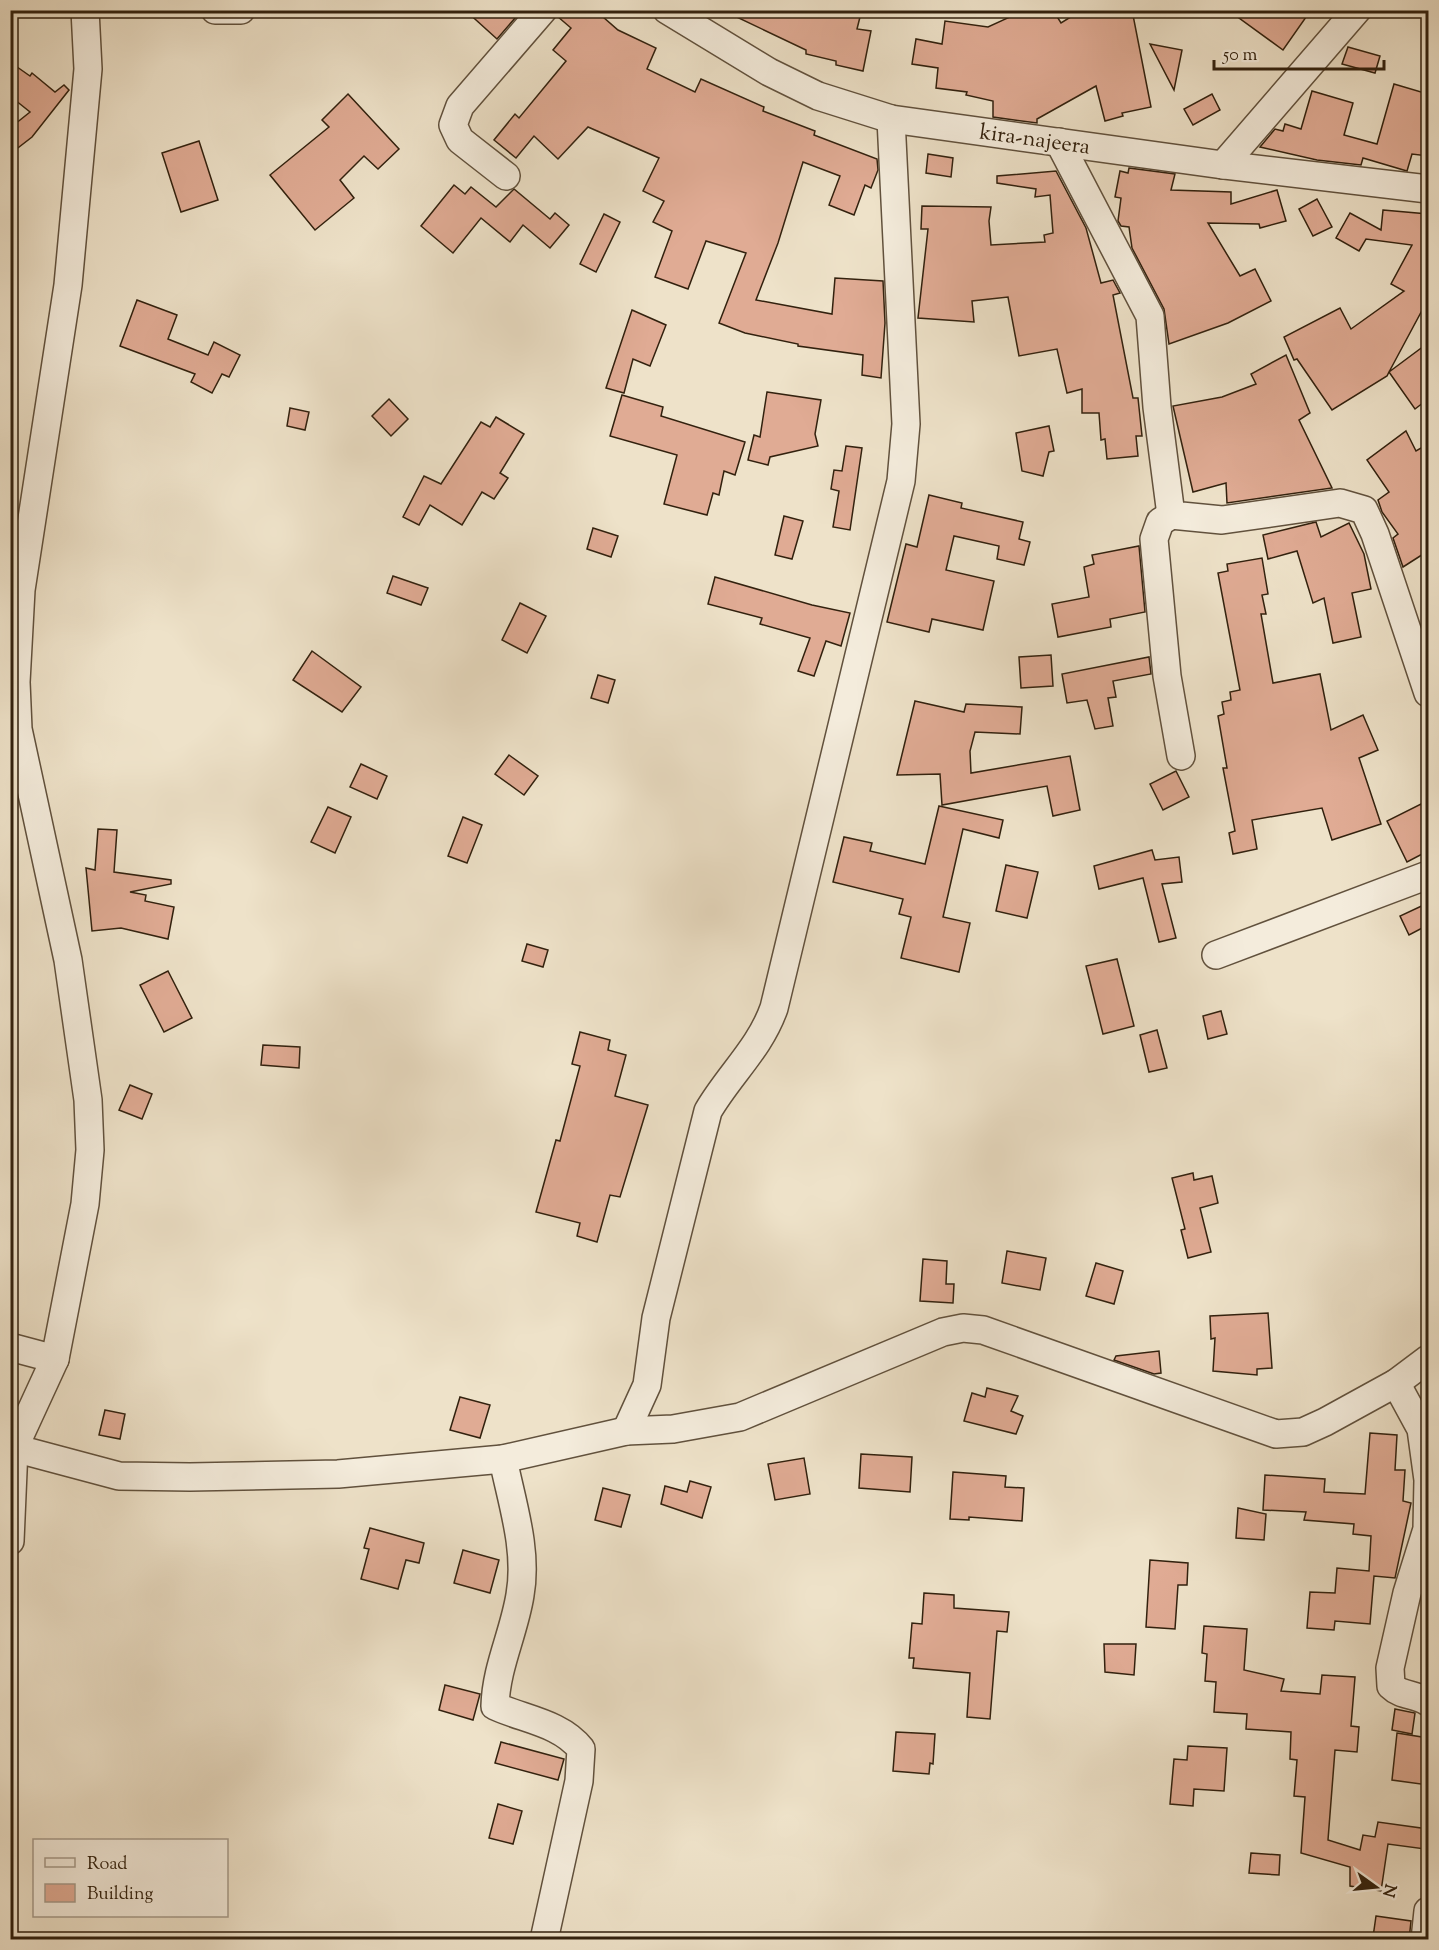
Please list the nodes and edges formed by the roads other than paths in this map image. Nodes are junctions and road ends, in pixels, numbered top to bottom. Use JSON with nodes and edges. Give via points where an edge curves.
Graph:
{"nodes":[{"id":1,"x":85,"y":10,"type":"edge"},
{"id":2,"x":215,"y":10,"type":"edge"},
{"id":3,"x":241,"y":10,"type":"edge"},
{"id":4,"x":543,"y":10,"type":"edge"},
{"id":5,"x":667,"y":10,"type":"edge"},
{"id":6,"x":1357,"y":10,"type":"edge"},
{"id":7,"x":891,"y":119,"type":"junction"},
{"id":8,"x":1059,"y":142,"type":"junction"},
{"id":9,"x":1223,"y":165,"type":"junction"},
{"id":10,"x":506,"y":176,"type":"dead end"},
{"id":11,"x":1428,"y":189,"type":"edge"},
{"id":12,"x":1171,"y":515,"type":"junction"},
{"id":13,"x":1428,"y":693,"type":"edge"},
{"id":14,"x":14,"y":727,"type":"edge"},
{"id":15,"x":1181,"y":756,"type":"dead end"},
{"id":16,"x":1428,"y":875,"type":"edge"},
{"id":17,"x":1216,"y":955,"type":"dead end"},
{"id":18,"x":10,"y":1347,"type":"edge"},
{"id":19,"x":55,"y":1359,"type":"junction"},
{"id":20,"x":1428,"y":1359,"type":"edge"},
{"id":21,"x":1396,"y":1383,"type":"junction"},
{"id":22,"x":626,"y":1431,"type":"junction"},
{"id":23,"x":14,"y":1448,"type":"junction"},
{"id":24,"x":503,"y":1459,"type":"junction"},
{"id":25,"x":10,"y":1541,"type":"edge"},
{"id":26,"x":1428,"y":1702,"type":"edge"},
{"id":27,"x":1428,"y":1911,"type":"edge"},
{"id":28,"x":543,"y":1940,"type":"edge"},
{"id":29,"x":1425,"y":1940,"type":"edge"}],
"edges":[{"from":1,"to":14,"type":"street","via":[[88,69],[68,285],[21,590]]},
{"from":2,"to":3,"type":"street"},
{"from":4,"to":10,"type":"street","via":[[454,117],[454,133],[460,140]]},
{"from":5,"to":7,"type":"street","name":"kira-najeera","via":[[769,72],[818,96]]},
{"from":6,"to":9,"type":"street"},
{"from":7,"to":8,"type":"street","name":"kira-najeera"},
{"from":7,"to":22,"type":"street","via":[[906,424],[902,481],[774,1008],[758,1044],[708,1111],[656,1318],[647,1385]]},
{"from":8,"to":9,"type":"street","name":"kira-najeera"},
{"from":8,"to":12,"type":"street","via":[[1150,316]]},
{"from":9,"to":11,"type":"street","name":"kira-najeera"},
{"from":12,"to":13,"type":"street","via":[[1222,520],[1340,503],[1364,510]]},
{"from":12,"to":15,"type":"street","via":[[1160,522],[1154,539],[1167,676]]},
{"from":14,"to":19,"type":"street","via":[[68,960],[88,1100],[90,1150],[85,1204]]},
{"from":16,"to":17,"type":"street"},
{"from":18,"to":19,"type":"street"},
{"from":19,"to":23,"type":"street"},
{"from":20,"to":21,"type":"street"},
{"from":21,"to":22,"type":"street","via":[[1303,1432],[1275,1434],[983,1330],[963,1328],[944,1332],[740,1418],[673,1429]]},
{"from":21,"to":26,"type":"street","via":[[1421,1430],[1428,1480],[1427,1529],[1390,1668],[1391,1686],[1397,1692]]},
{"from":22,"to":24,"type":"street"},
{"from":23,"to":24,"type":"street","via":[[119,1476],[338,1474]]},
{"from":23,"to":25,"type":"street"},
{"from":24,"to":28,"type":"street","via":[[523,1561],[513,1629],[496,1680],[495,1706],[542,1722],[574,1740],[581,1749],[579,1781]]},
{"from":27,"to":29,"type":"street"}]}
